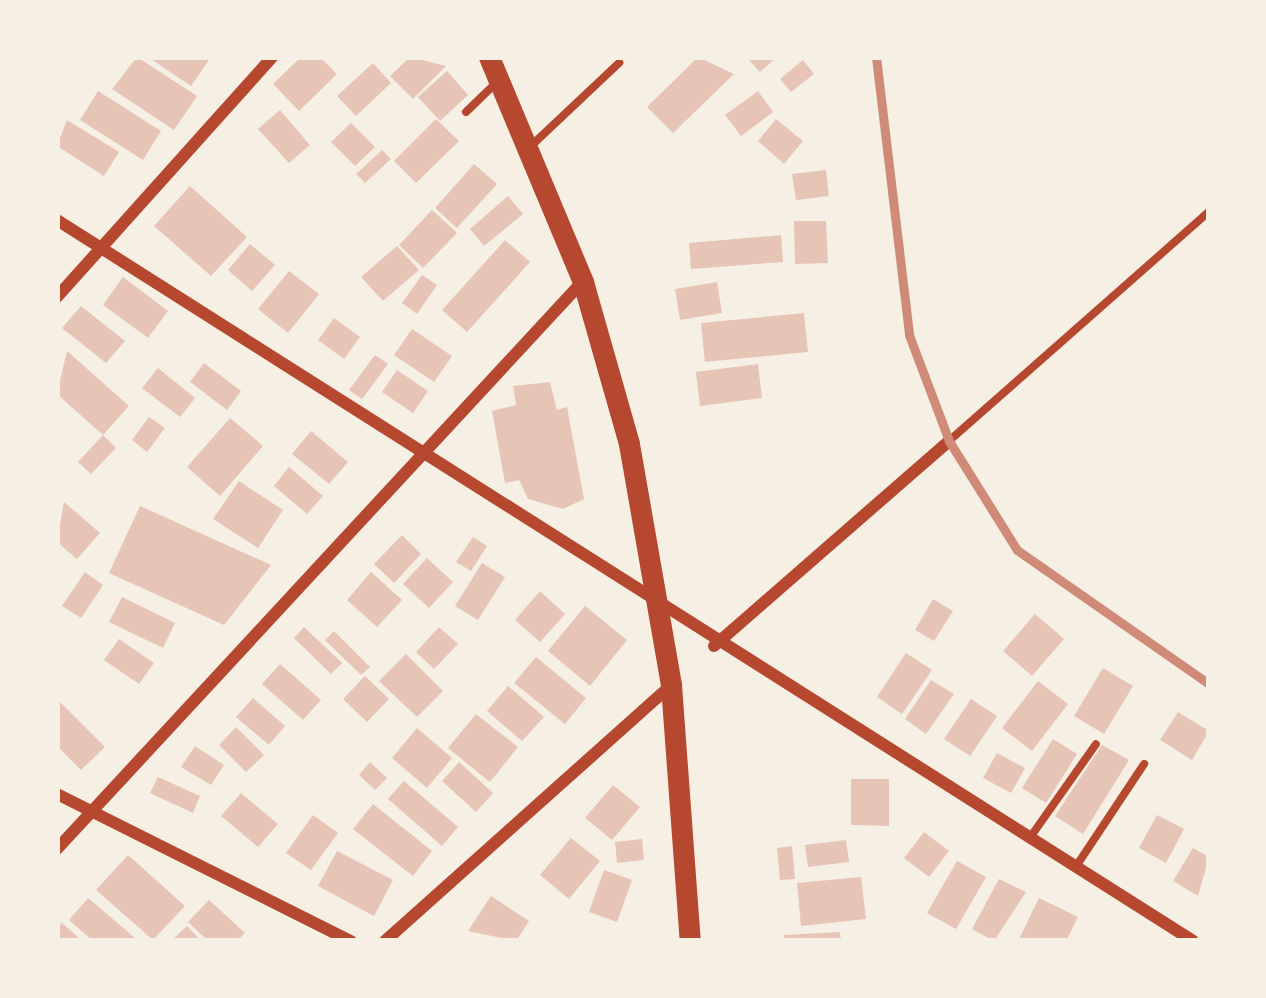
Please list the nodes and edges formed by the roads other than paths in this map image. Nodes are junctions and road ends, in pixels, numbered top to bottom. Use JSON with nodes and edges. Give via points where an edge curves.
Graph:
{"nodes":[{"id":1,"x":272,"y":57,"type":"edge"},
{"id":2,"x":489,"y":57,"type":"edge"},
{"id":3,"x":619,"y":63,"type":"dead end"},
{"id":4,"x":500,"y":79,"type":"junction"},
{"id":5,"x":466,"y":112,"type":"dead end"},
{"id":6,"x":532,"y":145,"type":"junction"},
{"id":7,"x":1209,"y":212,"type":"edge"},
{"id":8,"x":57,"y":220,"type":"edge"},
{"id":9,"x":101,"y":248,"type":"junction"},
{"id":10,"x":583,"y":282,"type":"junction"},
{"id":11,"x":57,"y":297,"type":"edge"},
{"id":12,"x":949,"y":441,"type":"joint"},
{"id":13,"x":421,"y":455,"type":"junction"},
{"id":14,"x":660,"y":611,"type":"junction"},
{"id":15,"x":714,"y":646,"type":"junction"},
{"id":16,"x":671,"y":685,"type":"junction"},
{"id":17,"x":1096,"y":744,"type":"dead end"},
{"id":18,"x":1144,"y":764,"type":"dead end"},
{"id":19,"x":57,"y":794,"type":"edge"},
{"id":20,"x":92,"y":811,"type":"junction"},
{"id":21,"x":1029,"y":839,"type":"junction"},
{"id":22,"x":57,"y":849,"type":"edge"},
{"id":23,"x":1075,"y":868,"type":"junction"},
{"id":24,"x":351,"y":941,"type":"edge"},
{"id":25,"x":385,"y":941,"type":"edge"},
{"id":26,"x":690,"y":941,"type":"edge"},
{"id":27,"x":1193,"y":941,"type":"edge"}],
"edges":[{"from":1,"to":9,"type":"street"},
{"from":2,"to":4,"type":"main road"},
{"from":3,"to":6,"type":"lane"},
{"from":4,"to":5,"type":"lane"},
{"from":4,"to":6,"type":"main road"},
{"from":6,"to":10,"type":"main road"},
{"from":7,"to":12,"type":"lane"},
{"from":8,"to":9,"type":"street"},
{"from":9,"to":11,"type":"street"},
{"from":9,"to":13,"type":"street"},
{"from":10,"to":13,"type":"street"},
{"from":10,"to":14,"type":"main road"},
{"from":12,"to":15,"type":"street"},
{"from":13,"to":14,"type":"street"},
{"from":13,"to":20,"type":"street"},
{"from":14,"to":15,"type":"street"},
{"from":14,"to":16,"type":"main road"},
{"from":15,"to":21,"type":"street"},
{"from":16,"to":25,"type":"street"},
{"from":16,"to":26,"type":"main road"},
{"from":17,"to":21,"type":"lane"},
{"from":18,"to":23,"type":"lane"},
{"from":19,"to":20,"type":"street"},
{"from":20,"to":22,"type":"street"},
{"from":20,"to":24,"type":"street"},
{"from":21,"to":23,"type":"street"},
{"from":23,"to":27,"type":"street"}]}
